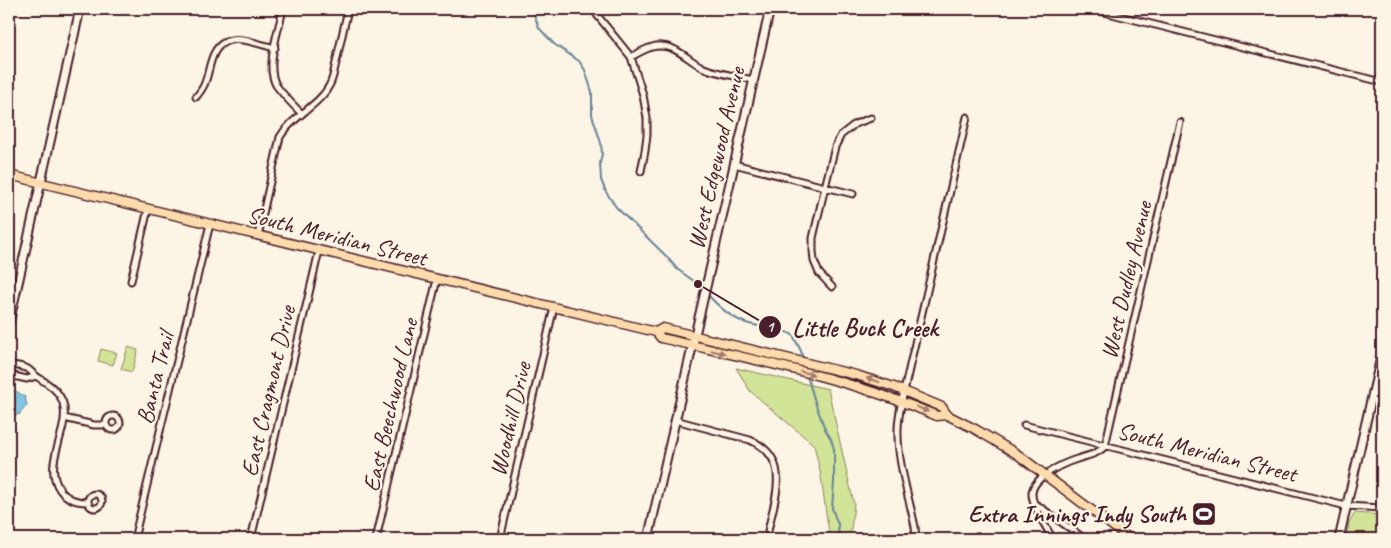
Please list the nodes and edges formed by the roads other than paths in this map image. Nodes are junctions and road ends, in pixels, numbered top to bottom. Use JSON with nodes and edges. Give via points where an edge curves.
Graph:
{"nodes":[{"id":1,"x":80,"y":9,"type":"edge"},
{"id":2,"x":283,"y":9,"type":"edge"},
{"id":3,"x":348,"y":9,"type":"edge"},
{"id":4,"x":770,"y":9,"type":"edge"},
{"id":5,"x":1092,"y":9,"type":"edge"},
{"id":6,"x":597,"y":15,"type":"dead end"},
{"id":7,"x":274,"y":48,"type":"junction"},
{"id":8,"x":631,"y":57,"type":"junction"},
{"id":9,"x":753,"y":80,"type":"junction"},
{"id":10,"x":1382,"y":82,"type":"edge"},
{"id":11,"x":196,"y":97,"type":"dead end"},
{"id":12,"x":302,"y":114,"type":"junction"},
{"id":13,"x":967,"y":117,"type":"dead end"},
{"id":14,"x":871,"y":118,"type":"dead end"},
{"id":15,"x":1180,"y":122,"type":"dead end"},
{"id":16,"x":734,"y":164,"type":"junction"},
{"id":17,"x":641,"y":171,"type":"dead end"},
{"id":18,"x":9,"y":175,"type":"edge"},
{"id":19,"x":41,"y":183,"type":"junction"},
{"id":20,"x":825,"y":187,"type":"junction"},
{"id":21,"x":853,"y":194,"type":"dead end"},
{"id":22,"x":148,"y":209,"type":"junction"},
{"id":23,"x":210,"y":224,"type":"junction"},
{"id":24,"x":258,"y":236,"type":"junction"},
{"id":25,"x":319,"y":251,"type":"junction"},
{"id":26,"x":437,"y":279,"type":"junction"},
{"id":27,"x":131,"y":281,"type":"dead end"},
{"id":28,"x":832,"y":287,"type":"dead end"},
{"id":29,"x":554,"y":307,"type":"junction"},
{"id":30,"x":9,"y":323,"type":"edge"},
{"id":31,"x":656,"y":332,"type":"junction"},
{"id":32,"x":695,"y":336,"type":"junction"},
{"id":33,"x":693,"y":346,"type":"junction"},
{"id":34,"x":1382,"y":354,"type":"edge"},
{"id":35,"x":9,"y":364,"type":"edge"},
{"id":36,"x":9,"y":375,"type":"edge"},
{"id":37,"x":36,"y":376,"type":"junction"},
{"id":38,"x":903,"y":396,"type":"junction"},
{"id":39,"x":64,"y":418,"type":"junction"},
{"id":40,"x":675,"y":420,"type":"junction"},
{"id":41,"x":106,"y":425,"type":"dead end"},
{"id":42,"x":1024,"y":425,"type":"dead end"},
{"id":43,"x":1105,"y":446,"type":"junction"},
{"id":44,"x":1045,"y":475,"type":"junction"},
{"id":45,"x":87,"y":502,"type":"dead end"},
{"id":46,"x":1034,"y":504,"type":"junction"},
{"id":47,"x":1346,"y":506,"type":"junction"},
{"id":48,"x":1382,"y":508,"type":"edge"},
{"id":49,"x":768,"y":531,"type":"dead end"},
{"id":50,"x":134,"y":539,"type":"edge"},
{"id":51,"x":251,"y":539,"type":"edge"},
{"id":52,"x":376,"y":539,"type":"edge"},
{"id":53,"x":500,"y":539,"type":"edge"},
{"id":54,"x":648,"y":539,"type":"edge"},
{"id":55,"x":916,"y":539,"type":"edge"},
{"id":56,"x":1053,"y":539,"type":"edge"},
{"id":57,"x":1085,"y":539,"type":"edge"},
{"id":58,"x":1130,"y":539,"type":"edge"},
{"id":59,"x":1339,"y":539,"type":"edge"}],
"edges":[{"from":1,"to":19,"type":"main road"},
{"from":2,"to":7,"type":"street"},
{"from":3,"to":12,"type":"street","via":[[332,81],[326,92]]},
{"from":4,"to":9,"type":"main road","name":"West Edgewood Avenue"},
{"from":5,"to":10,"type":"street"},
{"from":6,"to":8,"type":"street"},
{"from":7,"to":11,"type":"street","via":[[238,39],[223,42],[214,51],[204,87]]},
{"from":7,"to":12,"type":"street","via":[[273,76],[279,88]]},
{"from":8,"to":9,"type":"street","via":[[651,47],[666,46],[708,69]]},
{"from":8,"to":17,"type":"street","via":[[647,118]]},
{"from":9,"to":16,"type":"main road","name":"West Edgewood Avenue"},
{"from":12,"to":24,"type":"street","via":[[280,137]]},
{"from":13,"to":38,"type":"street"},
{"from":14,"to":20,"type":"street","via":[[855,124],[841,136]]},
{"from":15,"to":43,"type":"street","name":"West Dudley Avenue"},
{"from":16,"to":20,"type":"street"},
{"from":16,"to":32,"type":"main road","name":"West Edgewood Avenue"},
{"from":18,"to":19,"type":"main road","name":"South Meridian Street"},
{"from":19,"to":22,"type":"main road","name":"South Meridian Street"},
{"from":19,"to":30,"type":"main road"},
{"from":20,"to":21,"type":"street"},
{"from":20,"to":28,"type":"street","via":[[813,251],[817,268]]},
{"from":22,"to":23,"type":"main road","name":"South Meridian Street"},
{"from":22,"to":27,"type":"street"},
{"from":23,"to":24,"type":"main road","name":"South Meridian Street"},
{"from":23,"to":50,"type":"street","name":"Banta Trail"},
{"from":24,"to":25,"type":"main road","name":"South Meridian Street"},
{"from":25,"to":26,"type":"main road","name":"South Meridian Street"},
{"from":25,"to":51,"type":"street","name":"East Cragmont Drive"},
{"from":26,"to":29,"type":"main road","name":"South Meridian Street"},
{"from":26,"to":52,"type":"street","name":"East Beechwood Lane"},
{"from":29,"to":31,"type":"main road","name":"South Meridian Street"},
{"from":29,"to":53,"type":"street","name":"Woodhill Drive"},
{"from":31,"to":32,"type":"main road","name":"South Meridian Street","via":[[663,328]]},
{"from":31,"to":33,"type":"main road","name":"South Meridian Street","via":[[661,338]]},
{"from":32,"to":33,"type":"main road","name":"West Edgewood Avenue"},
{"from":38,"to":32,"type":"main road","name":"South Meridian Street","one_way":true,"via":[[870,379]]},
{"from":33,"to":38,"type":"main road","name":"South Meridian Street","one_way":true},
{"from":33,"to":40,"type":"main road","name":"West Edgewood Avenue"},
{"from":34,"to":47,"type":"main road"},
{"from":35,"to":37,"type":"street","via":[[29,369]]},
{"from":36,"to":37,"type":"street"},
{"from":37,"to":39,"type":"street","via":[[58,392]]},
{"from":38,"to":44,"type":"main road","name":"South Meridian Street","via":[[942,407],[947,415],[1017,454]]},
{"from":38,"to":55,"type":"street","via":[[898,425],[899,447]]},
{"from":39,"to":41,"type":"street"},
{"from":39,"to":45,"type":"street","via":[[54,462],[55,480],[67,497]]},
{"from":40,"to":49,"type":"street","via":[[750,440],[769,453],[778,482]]},
{"from":40,"to":54,"type":"main road","name":"West Edgewood Avenue"},
{"from":42,"to":43,"type":"street","name":"South Meridian Street"},
{"from":43,"to":44,"type":"street","via":[[1100,451],[1062,464]]},
{"from":43,"to":47,"type":"street","name":"South Meridian Street"},
{"from":44,"to":46,"type":"street","via":[[1034,486]]},
{"from":44,"to":58,"type":"main road","name":"South Meridian Street"},
{"from":46,"to":56,"type":"street"},
{"from":46,"to":57,"type":"street"},
{"from":47,"to":48,"type":"street","name":"South Meridian Street"},
{"from":47,"to":59,"type":"main road"}]}
